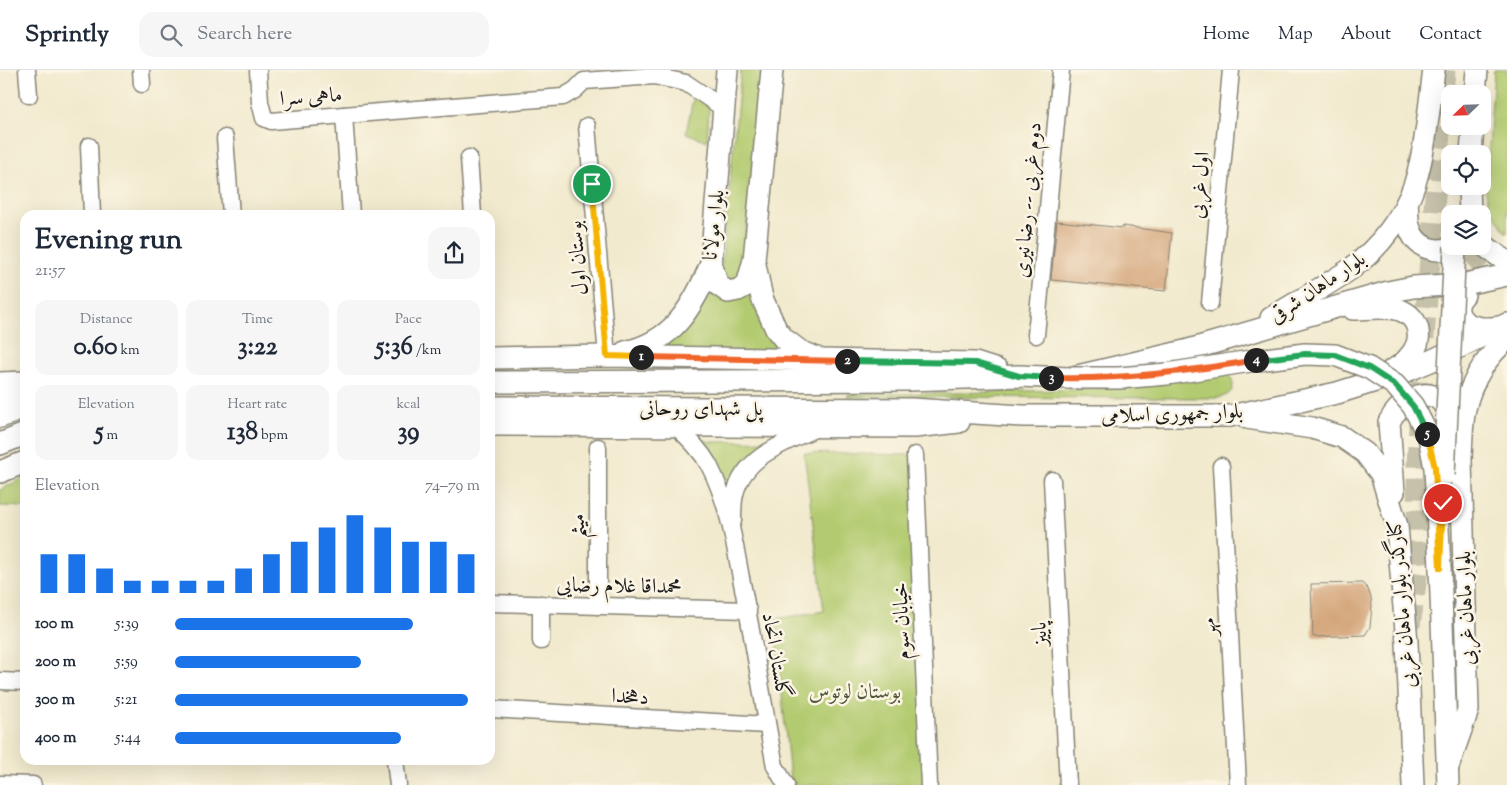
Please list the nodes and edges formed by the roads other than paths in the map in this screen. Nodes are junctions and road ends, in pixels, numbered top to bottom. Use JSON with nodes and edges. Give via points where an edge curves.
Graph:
{"nodes":[{"id":1,"x":27,"y":70,"type":"edge"},
{"id":2,"x":258,"y":70,"type":"edge"},
{"id":3,"x":727,"y":70,"type":"edge"},
{"id":4,"x":772,"y":70,"type":"edge"},
{"id":5,"x":1061,"y":70,"type":"edge"},
{"id":6,"x":1231,"y":70,"type":"edge"},
{"id":7,"x":1434,"y":70,"type":"edge"},
{"id":8,"x":1463,"y":70,"type":"edge"},
{"id":9,"x":1477,"y":70,"type":"edge"},
{"id":10,"x":686,"y":77,"type":"edge"},
{"id":11,"x":1462,"y":85,"type":"edge"},
{"id":12,"x":1476,"y":85,"type":"edge"},
{"id":13,"x":28,"y":95,"type":"dead end"},
{"id":14,"x":723,"y":108,"type":"junction"},
{"id":15,"x":344,"y":115,"type":"junction"},
{"id":16,"x":587,"y":126,"type":"dead end"},
{"id":17,"x":225,"y":138,"type":"dead end"},
{"id":18,"x":89,"y":146,"type":"dead end"},
{"id":19,"x":469,"y":158,"type":"dead end"},
{"id":20,"x":1407,"y":202,"type":"junction"},
{"id":21,"x":92,"y":210,"type":"edge"},
{"id":22,"x":231,"y":210,"type":"edge"},
{"id":23,"x":351,"y":210,"type":"edge"},
{"id":24,"x":473,"y":210,"type":"edge"},
{"id":25,"x":1441,"y":250,"type":"edge"},
{"id":26,"x":1455,"y":255,"type":"edge"},
{"id":27,"x":1500,"y":257,"type":"edge"},
{"id":28,"x":754,"y":260,"type":"junction"},
{"id":29,"x":711,"y":264,"type":"junction"},
{"id":30,"x":1210,"y":303,"type":"dead end"},
{"id":31,"x":1328,"y":310,"type":"junction"},
{"id":32,"x":1504,"y":330,"type":"edge"},
{"id":33,"x":1249,"y":332,"type":"junction"},
{"id":34,"x":1036,"y":334,"type":"dead end"},
{"id":35,"x":607,"y":356,"type":"junction"},
{"id":36,"x":495,"y":358,"type":"edge"},
{"id":37,"x":825,"y":361,"type":"junction"},
{"id":38,"x":1019,"y":376,"type":"junction"},
{"id":39,"x":1069,"y":378,"type":"junction"},
{"id":40,"x":909,"y":380,"type":"joint"},
{"id":41,"x":20,"y":382,"type":"edge"},
{"id":42,"x":495,"y":382,"type":"edge"},
{"id":43,"x":0,"y":383,"type":"edge"},
{"id":44,"x":20,"y":392,"type":"edge"},
{"id":45,"x":1337,"y":393,"type":"junction"},
{"id":46,"x":0,"y":404,"type":"edge"},
{"id":47,"x":495,"y":407,"type":"edge"},
{"id":48,"x":911,"y":409,"type":"joint"},
{"id":49,"x":20,"y":410,"type":"edge"},
{"id":50,"x":1022,"y":416,"type":"junction"},
{"id":51,"x":1230,"y":416,"type":"junction"},
{"id":52,"x":0,"y":417,"type":"edge"},
{"id":53,"x":495,"y":425,"type":"edge"},
{"id":54,"x":674,"y":425,"type":"junction"},
{"id":55,"x":820,"y":426,"type":"junction"},
{"id":56,"x":20,"y":436,"type":"edge"},
{"id":57,"x":0,"y":444,"type":"edge"},
{"id":58,"x":598,"y":447,"type":"dead end"},
{"id":59,"x":915,"y":455,"type":"dead end"},
{"id":60,"x":0,"y":457,"type":"edge"},
{"id":61,"x":20,"y":458,"type":"edge"},
{"id":62,"x":1461,"y":460,"type":"junction"},
{"id":63,"x":20,"y":464,"type":"edge"},
{"id":64,"x":1221,"y":466,"type":"dead end"},
{"id":65,"x":0,"y":472,"type":"edge"},
{"id":66,"x":1052,"y":480,"type":"dead end"},
{"id":67,"x":1397,"y":526,"type":"junction"},
{"id":68,"x":732,"y":530,"type":"junction"},
{"id":69,"x":1440,"y":568,"type":"junction"},
{"id":70,"x":495,"y":603,"type":"edge"},
{"id":71,"x":541,"y":604,"type":"junction"},
{"id":72,"x":598,"y":606,"type":"junction"},
{"id":73,"x":748,"y":610,"type":"junction"},
{"id":74,"x":541,"y":641,"type":"dead end"},
{"id":75,"x":0,"y":681,"type":"edge"},
{"id":76,"x":20,"y":682,"type":"edge"},
{"id":77,"x":495,"y":709,"type":"edge"},
{"id":78,"x":767,"y":725,"type":"junction"},
{"id":79,"x":396,"y":765,"type":"edge"},
{"id":80,"x":1448,"y":776,"type":"edge"},
{"id":81,"x":0,"y":784,"type":"edge"},
{"id":82,"x":33,"y":785,"type":"edge"},
{"id":83,"x":398,"y":785,"type":"edge"},
{"id":84,"x":786,"y":785,"type":"edge"},
{"id":85,"x":929,"y":785,"type":"edge"},
{"id":86,"x":1068,"y":785,"type":"edge"},
{"id":87,"x":1238,"y":785,"type":"edge"},
{"id":88,"x":1413,"y":785,"type":"edge"}],
"edges":[{"from":1,"to":13,"type":"street"},
{"from":2,"to":15,"type":"street","name":"ماهی سرا","via":[[264,118]]},
{"from":3,"to":14,"type":"main road","name":"بلوار مولانا"},
{"from":4,"to":28,"type":"main road","name":"بلوار مولانا"},
{"from":5,"to":34,"type":"street","name":"دوم غربی -- رضا نیری"},
{"from":6,"to":30,"type":"street","name":"اول غربی"},
{"from":7,"to":20,"type":"main road","name":"بلوار ماهان شرقی","via":[[1421,159]]},
{"from":8,"to":11,"type":"main road"},
{"from":9,"to":12,"type":"main road"},
{"from":10,"to":14,"type":"street","name":"ماهی سرا"},
{"from":10,"to":15,"type":"street","name":"ماهی سرا","via":[[590,80],[563,97]]},
{"from":14,"to":29,"type":"main road","name":"بلوار مولانا"},
{"from":15,"to":23,"type":"street"},
{"from":16,"to":35,"type":"street","name":"بوستان اول"},
{"from":17,"to":22,"type":"street"},
{"from":18,"to":21,"type":"street"},
{"from":19,"to":24,"type":"street"},
{"from":20,"to":25,"type":"main road","via":[[1414,238],[1423,247]]},
{"from":20,"to":33,"type":"main road","name":"بلوار ماهان شرقی","via":[[1381,239],[1352,268]]},
{"from":26,"to":69,"type":"main road","bridge":true},
{"from":27,"to":31,"type":"main road","name":"بلوار جمهوری اسلامی","via":[[1465,284],[1413,287]]},
{"from":27,"to":32,"type":"main road","via":[[1478,286],[1462,296],[1458,313],[1464,322],[1472,326]]},
{"from":28,"to":29,"type":"main road","via":[[748,284],[728,292],[718,285]]},
{"from":28,"to":37,"type":"main road","name":"بلوار مولانا","via":[[762,298],[776,329],[800,351]]},
{"from":29,"to":35,"type":"main road","name":"بلوار مولانا","via":[[688,312],[665,335],[641,349]]},
{"from":31,"to":33,"type":"main road","name":"بلوار جمهوری اسلامی"},
{"from":31,"to":45,"type":"main road","via":[[1397,309],[1411,315],[1418,328],[1417,344],[1402,365]]},
{"from":32,"to":45,"type":"main road","name":"بلوار جمهوری اسلامی","via":[[1404,372]]},
{"from":32,"to":62,"type":"main road","name":"بلوار ماهان غربی","via":[[1467,396],[1462,421]]},
{"from":33,"to":39,"type":"main road","name":"بلوار جمهوری اسلامی","via":[[1185,351]]},
{"from":35,"to":36,"type":"main road"},
{"from":35,"to":37,"type":"main road"},
{"from":37,"to":38,"type":"main road","via":[[975,363]]},
{"from":38,"to":39,"type":"main road","name":"بلوار جمهوری اسلامی"},
{"from":38,"to":40,"type":"main road","name":"بلوار جمهوری اسلامی"},
{"from":39,"to":69,"type":"main road","bridge":true,"via":[[1167,374],[1305,354],[1335,355],[1369,368],[1395,385],[1413,406],[1428,437],[1435,468]]},
{"from":40,"to":42,"type":"main road","name":"پل شهدای روحانی"},
{"from":41,"to":43,"type":"main road"},
{"from":44,"to":46,"type":"main road"},
{"from":45,"to":51,"type":"main road","name":"بلوار جمهوری اسلامی"},
{"from":47,"to":48,"type":"main road","name":"پل شهدای روحانی"},
{"from":48,"to":50,"type":"main road","name":"بلوار جمهوری اسلامی"},
{"from":49,"to":52,"type":"main road"},
{"from":50,"to":51,"type":"main road","name":"بلوار جمهوری اسلامی"},
{"from":50,"to":55,"type":"main road","via":[[915,427]]},
{"from":51,"to":67,"type":"main road","name":"کنارگذر بلوار ماهان غربی","via":[[1312,428],[1342,437],[1365,453],[1381,474]]},
{"from":53,"to":54,"type":"main road"},
{"from":54,"to":55,"type":"main road"},
{"from":54,"to":68,"type":"street","via":[[693,441],[708,464],[722,495]]},
{"from":55,"to":68,"type":"street","via":[[767,452],[747,467],[735,492]]},
{"from":56,"to":57,"type":"main road"},
{"from":58,"to":72,"type":"street","name":"میثم"},
{"from":59,"to":85,"type":"street","name":"خیابان سوم"},
{"from":60,"to":61,"type":"main road"},
{"from":62,"to":67,"type":"main road","via":[[1453,425],[1445,406],[1438,399],[1418,396],[1394,412],[1389,422],[1389,438]]},
{"from":62,"to":80,"type":"main road","name":"بلوار ماهان غربی","via":[[1468,710]]},
{"from":63,"to":65,"type":"main road"},
{"from":64,"to":87,"type":"street","name":"مهر"},
{"from":66,"to":86,"type":"street","name":"پاییز"},
{"from":67,"to":88,"type":"main road","name":"کنارگذر بلوار ماهان غربی","via":[[1407,642]]},
{"from":68,"to":73,"type":"street","name":"گلستان اتحاد"},
{"from":69,"to":80,"type":"main road","name":"بلوار ماهان غربی"},
{"from":70,"to":71,"type":"street","name":"محمداقا غلام رضایی"},
{"from":71,"to":72,"type":"street","name":"محمداقا غلام رضایی"},
{"from":71,"to":74,"type":"street"},
{"from":72,"to":73,"type":"street","name":"محمداقا غلام رضایی"},
{"from":73,"to":78,"type":"street","name":"گلستان اتحاد"},
{"from":75,"to":76,"type":"street"},
{"from":77,"to":78,"type":"street","name":"دهخدا"},
{"from":78,"to":84,"type":"street","name":"گلستان اتحاد","via":[[775,766]]},
{"from":79,"to":83,"type":"street"},
{"from":81,"to":82,"type":"street"}]}
